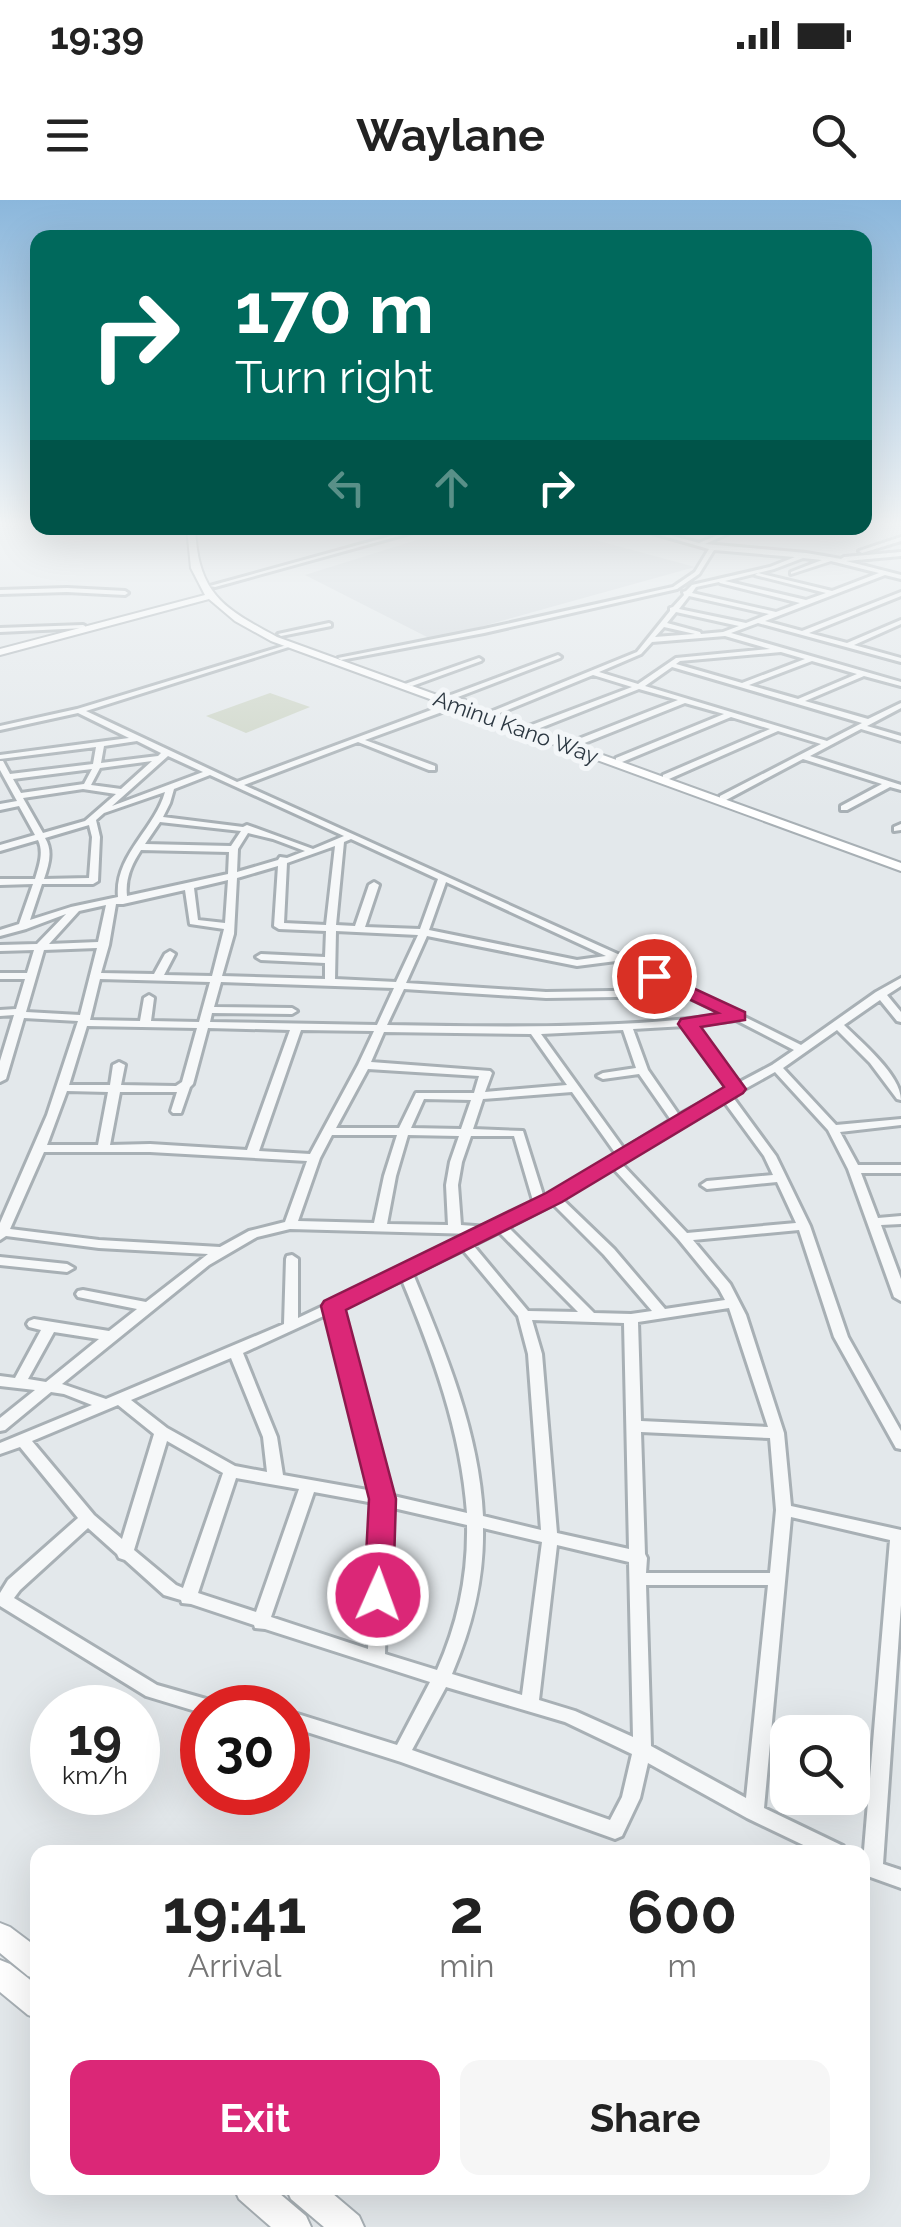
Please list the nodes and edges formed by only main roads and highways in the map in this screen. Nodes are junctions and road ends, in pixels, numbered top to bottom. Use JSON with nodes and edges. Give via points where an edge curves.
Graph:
{"nodes":[{"id":1,"x":106,"y":621,"type":"edge"},
{"id":2,"x":108,"y":621,"type":"edge"},
{"id":3,"x":254,"y":621,"type":"edge"},
{"id":4,"x":274,"y":634,"type":"junction"},
{"id":5,"x":0,"y":651,"type":"edge"},
{"id":6,"x":454,"y":702,"type":"junction"},
{"id":7,"x":901,"y":865,"type":"edge"},
{"id":8,"x":0,"y":1936,"type":"edge"},
{"id":9,"x":30,"y":1960,"type":"edge"},
{"id":10,"x":0,"y":1974,"type":"edge"},
{"id":11,"x":30,"y":1998,"type":"edge"},
{"id":12,"x":258,"y":2195,"type":"edge"},
{"id":13,"x":310,"y":2195,"type":"edge"},
{"id":14,"x":295,"y":2227,"type":"edge"},
{"id":15,"x":348,"y":2227,"type":"edge"}],
"edges":[{"from":1,"to":5,"type":"main road"},
{"from":2,"to":5,"type":"main road"},
{"from":3,"to":4,"type":"main road","name":"Aminu Kano Way"},
{"from":4,"to":6,"type":"main road","name":"Aminu Kano Way"},
{"from":4,"to":6,"type":"main road","name":"Aminu Kano Way"},
{"from":6,"to":7,"type":"main road","name":"Aminu Kano Way"},
{"from":6,"to":7,"type":"main road","name":"Aminu Kano Way"},
{"from":8,"to":9,"type":"main road"},
{"from":10,"to":11,"type":"main road"},
{"from":12,"to":14,"type":"main road"},
{"from":13,"to":15,"type":"main road"}]}
